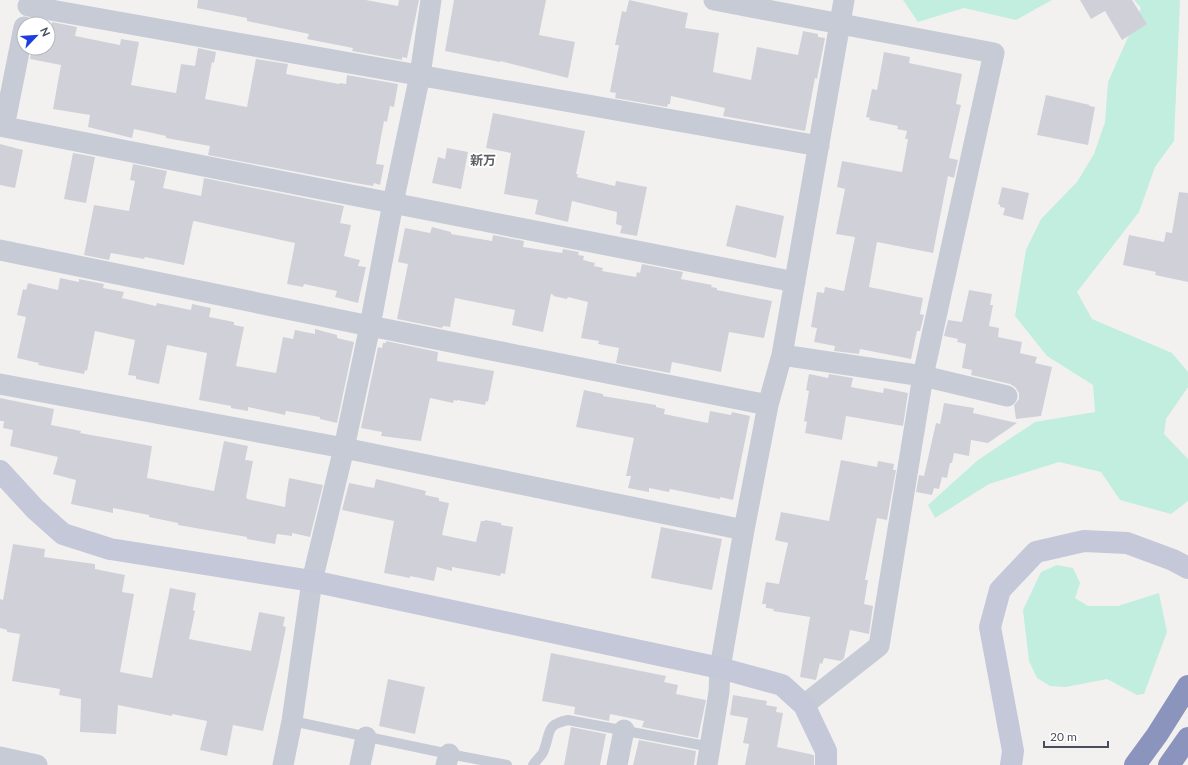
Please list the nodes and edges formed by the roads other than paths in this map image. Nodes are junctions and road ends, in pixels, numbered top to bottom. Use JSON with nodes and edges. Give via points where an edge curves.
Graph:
{"nodes":[{"id":1,"x":432,"y":0,"type":"edge"},
{"id":2,"x":714,"y":0,"type":"edge"},
{"id":3,"x":844,"y":0,"type":"edge"},
{"id":4,"x":27,"y":10,"type":"edge"},
{"id":5,"x":840,"y":24,"type":"junction"},
{"id":6,"x":18,"y":56,"type":"edge"},
{"id":7,"x":420,"y":75,"type":"junction"},
{"id":8,"x":2,"y":127,"type":"edge"},
{"id":9,"x":819,"y":146,"type":"junction"},
{"id":10,"x":393,"y":203,"type":"junction"},
{"id":11,"x":0,"y":250,"type":"edge"},
{"id":12,"x":794,"y":282,"type":"junction"},
{"id":13,"x":370,"y":326,"type":"junction"},
{"id":14,"x":782,"y":355,"type":"junction"},
{"id":15,"x":923,"y":376,"type":"junction"},
{"id":16,"x":0,"y":384,"type":"edge"},
{"id":17,"x":1007,"y":396,"type":"dead end"},
{"id":18,"x":768,"y":405,"type":"junction"},
{"id":19,"x":344,"y":448,"type":"junction"},
{"id":20,"x":0,"y":471,"type":"edge"},
{"id":21,"x":744,"y":530,"type":"junction"},
{"id":22,"x":1188,"y":568,"type":"edge"},
{"id":23,"x":312,"y":581,"type":"junction"},
{"id":24,"x":720,"y":668,"type":"junction"},
{"id":25,"x":1188,"y":686,"type":"edge"},
{"id":26,"x":804,"y":705,"type":"junction"},
{"id":27,"x":292,"y":721,"type":"junction"},
{"id":28,"x":624,"y":730,"type":"junction"},
{"id":29,"x":366,"y":737,"type":"junction"},
{"id":30,"x":1188,"y":738,"type":"edge"},
{"id":31,"x":709,"y":756,"type":"edge"},
{"id":32,"x":0,"y":757,"type":"edge"},
{"id":33,"x":448,"y":760,"type":"edge"},
{"id":34,"x":37,"y":765,"type":"edge"},
{"id":35,"x":283,"y":765,"type":"edge"},
{"id":36,"x":360,"y":765,"type":"edge"},
{"id":37,"x":507,"y":765,"type":"edge"},
{"id":38,"x":533,"y":765,"type":"edge"},
{"id":39,"x":617,"y":765,"type":"edge"},
{"id":40,"x":826,"y":765,"type":"edge"},
{"id":41,"x":1011,"y":765,"type":"edge"},
{"id":42,"x":1135,"y":765,"type":"edge"},
{"id":43,"x":1169,"y":765,"type":"edge"}],
"edges":[{"from":1,"to":7,"type":"street"},
{"from":2,"to":5,"type":"street"},
{"from":3,"to":5,"type":"street"},
{"from":4,"to":7,"type":"street"},
{"from":5,"to":9,"type":"street"},
{"from":5,"to":15,"type":"street","via":[[994,53]]},
{"from":6,"to":8,"type":"street"},
{"from":7,"to":9,"type":"street"},
{"from":7,"to":10,"type":"street"},
{"from":8,"to":10,"type":"street"},
{"from":9,"to":12,"type":"street"},
{"from":10,"to":12,"type":"street"},
{"from":10,"to":13,"type":"street"},
{"from":11,"to":13,"type":"street"},
{"from":12,"to":14,"type":"street"},
{"from":13,"to":18,"type":"street"},
{"from":13,"to":19,"type":"street"},
{"from":14,"to":15,"type":"street"},
{"from":14,"to":18,"type":"street"},
{"from":15,"to":17,"type":"street"},
{"from":15,"to":26,"type":"street","via":[[879,646]]},
{"from":16,"to":19,"type":"street"},
{"from":18,"to":21,"type":"street"},
{"from":19,"to":21,"type":"street"},
{"from":19,"to":23,"type":"street"},
{"from":20,"to":23,"type":"street","via":[[35,509],[63,534],[110,549]]},
{"from":21,"to":24,"type":"street"},
{"from":22,"to":41,"type":"street","via":[[1127,543],[1084,541],[1036,552],[1000,590],[990,627],[1013,751]]},
{"from":23,"to":24,"type":"street"},
{"from":23,"to":27,"type":"street"},
{"from":24,"to":26,"type":"street","via":[[782,685]]},
{"from":24,"to":31,"type":"street","via":[[720,692]]},
{"from":25,"to":42,"type":"highway"},
{"from":26,"to":40,"type":"street","via":[[826,751]]},
{"from":27,"to":29,"type":"lane"},
{"from":27,"to":35,"type":"street"},
{"from":28,"to":31,"type":"lane"},
{"from":28,"to":38,"type":"lane","via":[[568,720],[556,723],[548,733],[544,751]]},
{"from":28,"to":39,"type":"street"},
{"from":29,"to":33,"type":"lane"},
{"from":29,"to":36,"type":"street"},
{"from":30,"to":43,"type":"highway"},
{"from":32,"to":34,"type":"street"},
{"from":33,"to":37,"type":"lane"}]}
